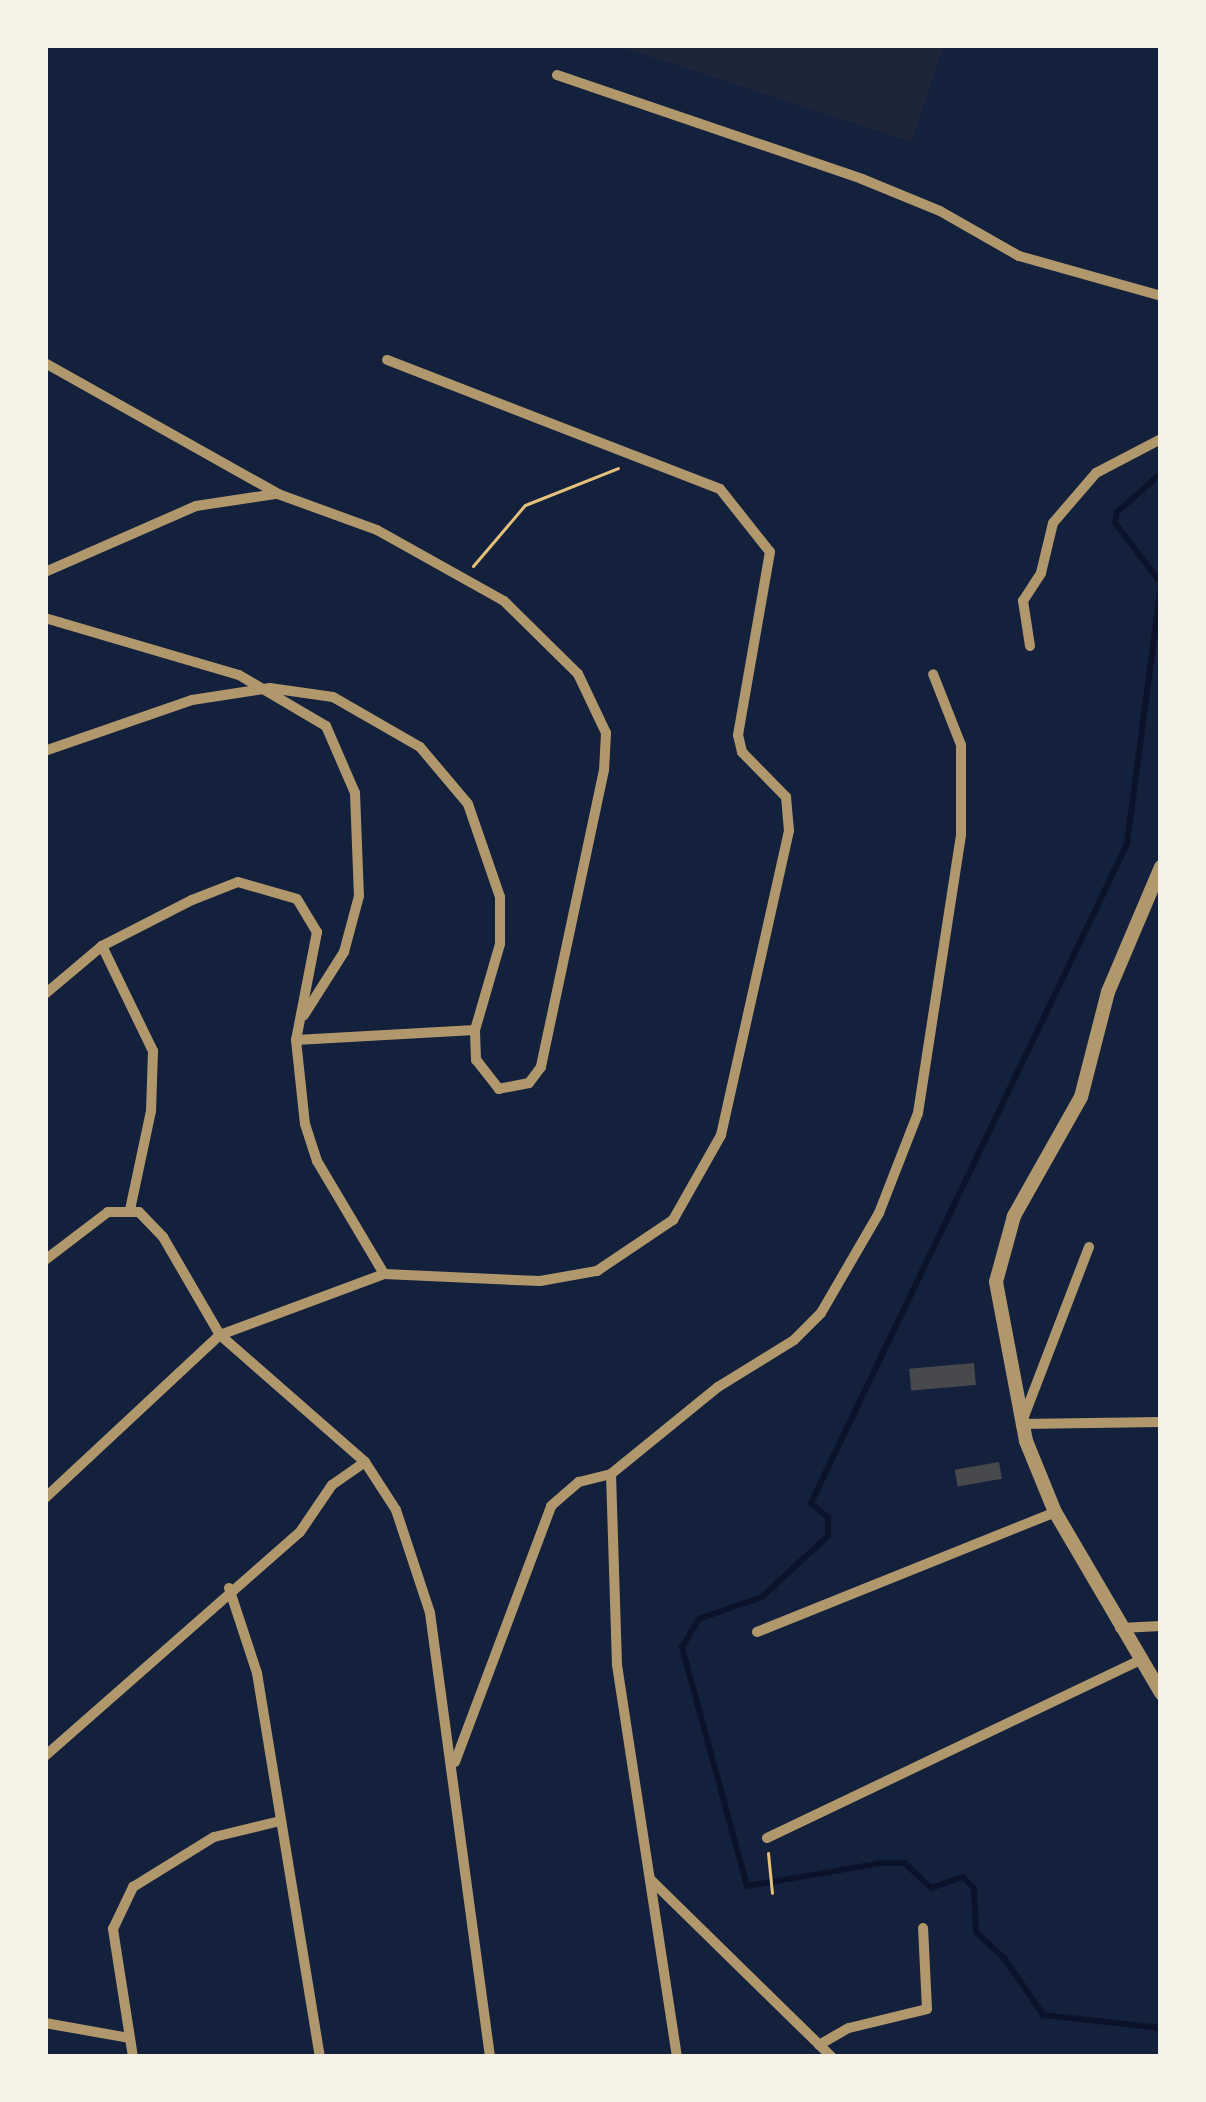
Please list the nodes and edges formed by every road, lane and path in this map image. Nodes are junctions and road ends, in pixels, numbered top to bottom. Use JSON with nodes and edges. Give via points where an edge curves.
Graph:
{"nodes":[{"id":1,"x":557,"y":75,"type":"dead end"},
{"id":2,"x":1161,"y":296,"type":"edge"},
{"id":3,"x":387,"y":360,"type":"dead end"},
{"id":4,"x":45,"y":363,"type":"edge"},
{"id":5,"x":1161,"y":439,"type":"edge"},
{"id":6,"x":656,"y":466,"type":"junction"},
{"id":7,"x":278,"y":494,"type":"junction"},
{"id":8,"x":45,"y":572,"type":"edge"},
{"id":9,"x":461,"y":581,"type":"junction"},
{"id":10,"x":45,"y":618,"type":"edge"},
{"id":11,"x":1030,"y":646,"type":"dead end"},
{"id":12,"x":933,"y":674,"type":"dead end"},
{"id":13,"x":270,"y":688,"type":"junction"},
{"id":14,"x":45,"y":752,"type":"edge"},
{"id":15,"x":1161,"y":867,"type":"edge"},
{"id":16,"x":102,"y":946,"type":"junction"},
{"id":17,"x":45,"y":994,"type":"edge"},
{"id":18,"x":299,"y":1022,"type":"junction"},
{"id":19,"x":475,"y":1030,"type":"junction"},
{"id":20,"x":296,"y":1040,"type":"junction"},
{"id":21,"x":130,"y":1210,"type":"junction"},
{"id":22,"x":1089,"y":1247,"type":"dead end"},
{"id":23,"x":45,"y":1260,"type":"edge"},
{"id":24,"x":384,"y":1274,"type":"junction"},
{"id":25,"x":220,"y":1335,"type":"junction"},
{"id":26,"x":1161,"y":1422,"type":"edge"},
{"id":27,"x":1021,"y":1424,"type":"junction"},
{"id":28,"x":364,"y":1462,"type":"junction"},
{"id":29,"x":611,"y":1474,"type":"junction"},
{"id":30,"x":45,"y":1498,"type":"edge"},
{"id":31,"x":1055,"y":1512,"type":"junction"},
{"id":32,"x":229,"y":1588,"type":"junction"},
{"id":33,"x":1161,"y":1626,"type":"edge"},
{"id":34,"x":1120,"y":1628,"type":"junction"},
{"id":35,"x":758,"y":1632,"type":"dead end"},
{"id":36,"x":1142,"y":1659,"type":"junction"},
{"id":37,"x":1161,"y":1693,"type":"edge"},
{"id":38,"x":45,"y":1756,"type":"edge"},
{"id":39,"x":454,"y":1762,"type":"junction"},
{"id":40,"x":280,"y":1821,"type":"junction"},
{"id":41,"x":767,"y":1838,"type":"dead end"},
{"id":42,"x":768,"y":1861,"type":"dead end"},
{"id":43,"x":651,"y":1880,"type":"junction"},
{"id":44,"x":772,"y":1893,"type":"dead end"},
{"id":45,"x":923,"y":1928,"type":"dead end"},
{"id":46,"x":45,"y":2023,"type":"edge"},
{"id":47,"x":129,"y":2038,"type":"junction"},
{"id":48,"x":819,"y":2045,"type":"junction"},
{"id":49,"x":133,"y":2057,"type":"edge"},
{"id":50,"x":320,"y":2057,"type":"edge"},
{"id":51,"x":490,"y":2057,"type":"edge"},
{"id":52,"x":677,"y":2057,"type":"edge"},
{"id":53,"x":832,"y":2057,"type":"edge"}],
"edges":[{"from":1,"to":2,"type":"street","via":[[862,179],[1019,256]]},
{"from":3,"to":6,"type":"street"},
{"from":4,"to":7,"type":"street"},
{"from":5,"to":11,"type":"street","via":[[1096,473],[1053,523],[1041,573],[1024,601]]},
{"from":6,"to":9,"type":"path","via":[[610,468],[525,505]]},
{"from":6,"to":24,"type":"street","via":[[720,489],[770,552],[738,735],[742,752],[786,797],[789,831],[721,1135],[673,1220],[597,1271],[540,1281]]},
{"from":7,"to":8,"type":"street","via":[[196,506]]},
{"from":7,"to":9,"type":"street","via":[[377,530]]},
{"from":9,"to":19,"type":"street","via":[[535,625],[578,674],[606,733],[560,1000],[550,1045],[529,1082],[492,1085],[476,1060]]},
{"from":10,"to":13,"type":"street"},
{"from":12,"to":29,"type":"street","via":[[961,745],[961,834],[918,1113],[879,1213],[821,1313],[794,1340],[718,1387]]},
{"from":13,"to":14,"type":"street","via":[[192,700]]},
{"from":13,"to":18,"type":"street","via":[[326,726],[341,750],[361,848],[344,952]]},
{"from":13,"to":19,"type":"street","via":[[360,710],[420,747],[468,804],[500,897],[500,944]]},
{"from":15,"to":27,"type":"street","via":[[1108,992],[1081,1097],[1005,1246],[998,1325]]},
{"from":16,"to":17,"type":"street"},
{"from":16,"to":18,"type":"street","via":[[238,883],[286,892],[307,908],[317,932]]},
{"from":16,"to":21,"type":"street","via":[[153,1051],[151,1111]]},
{"from":18,"to":20,"type":"street"},
{"from":19,"to":20,"type":"street"},
{"from":20,"to":24,"type":"street","via":[[317,1161]]},
{"from":21,"to":23,"type":"street","via":[[77,1228]]},
{"from":21,"to":25,"type":"street","via":[[163,1237]]},
{"from":22,"to":27,"type":"street"},
{"from":24,"to":25,"type":"street"},
{"from":25,"to":28,"type":"street"},
{"from":25,"to":30,"type":"street"},
{"from":26,"to":27,"type":"street"},
{"from":27,"to":31,"type":"street"},
{"from":28,"to":32,"type":"street","via":[[332,1485],[301,1532]]},
{"from":28,"to":39,"type":"street","via":[[418,1564]]},
{"from":29,"to":39,"type":"street","via":[[579,1482],[551,1506]]},
{"from":29,"to":43,"type":"street","via":[[617,1665]]},
{"from":31,"to":34,"type":"street"},
{"from":31,"to":35,"type":"street"},
{"from":32,"to":38,"type":"street"},
{"from":32,"to":40,"type":"street","via":[[257,1673]]},
{"from":33,"to":34,"type":"street"},
{"from":34,"to":36,"type":"street"},
{"from":36,"to":37,"type":"street"},
{"from":36,"to":41,"type":"street"},
{"from":39,"to":51,"type":"street"},
{"from":40,"to":47,"type":"street","via":[[214,1837],[133,1887],[113,1929]]},
{"from":40,"to":50,"type":"street"},
{"from":42,"to":44,"type":"path"},
{"from":43,"to":48,"type":"street"},
{"from":43,"to":52,"type":"street"},
{"from":45,"to":48,"type":"street","via":[[927,2009],[849,2027]]},
{"from":46,"to":47,"type":"street"},
{"from":47,"to":49,"type":"street"},
{"from":48,"to":53,"type":"street"}]}
